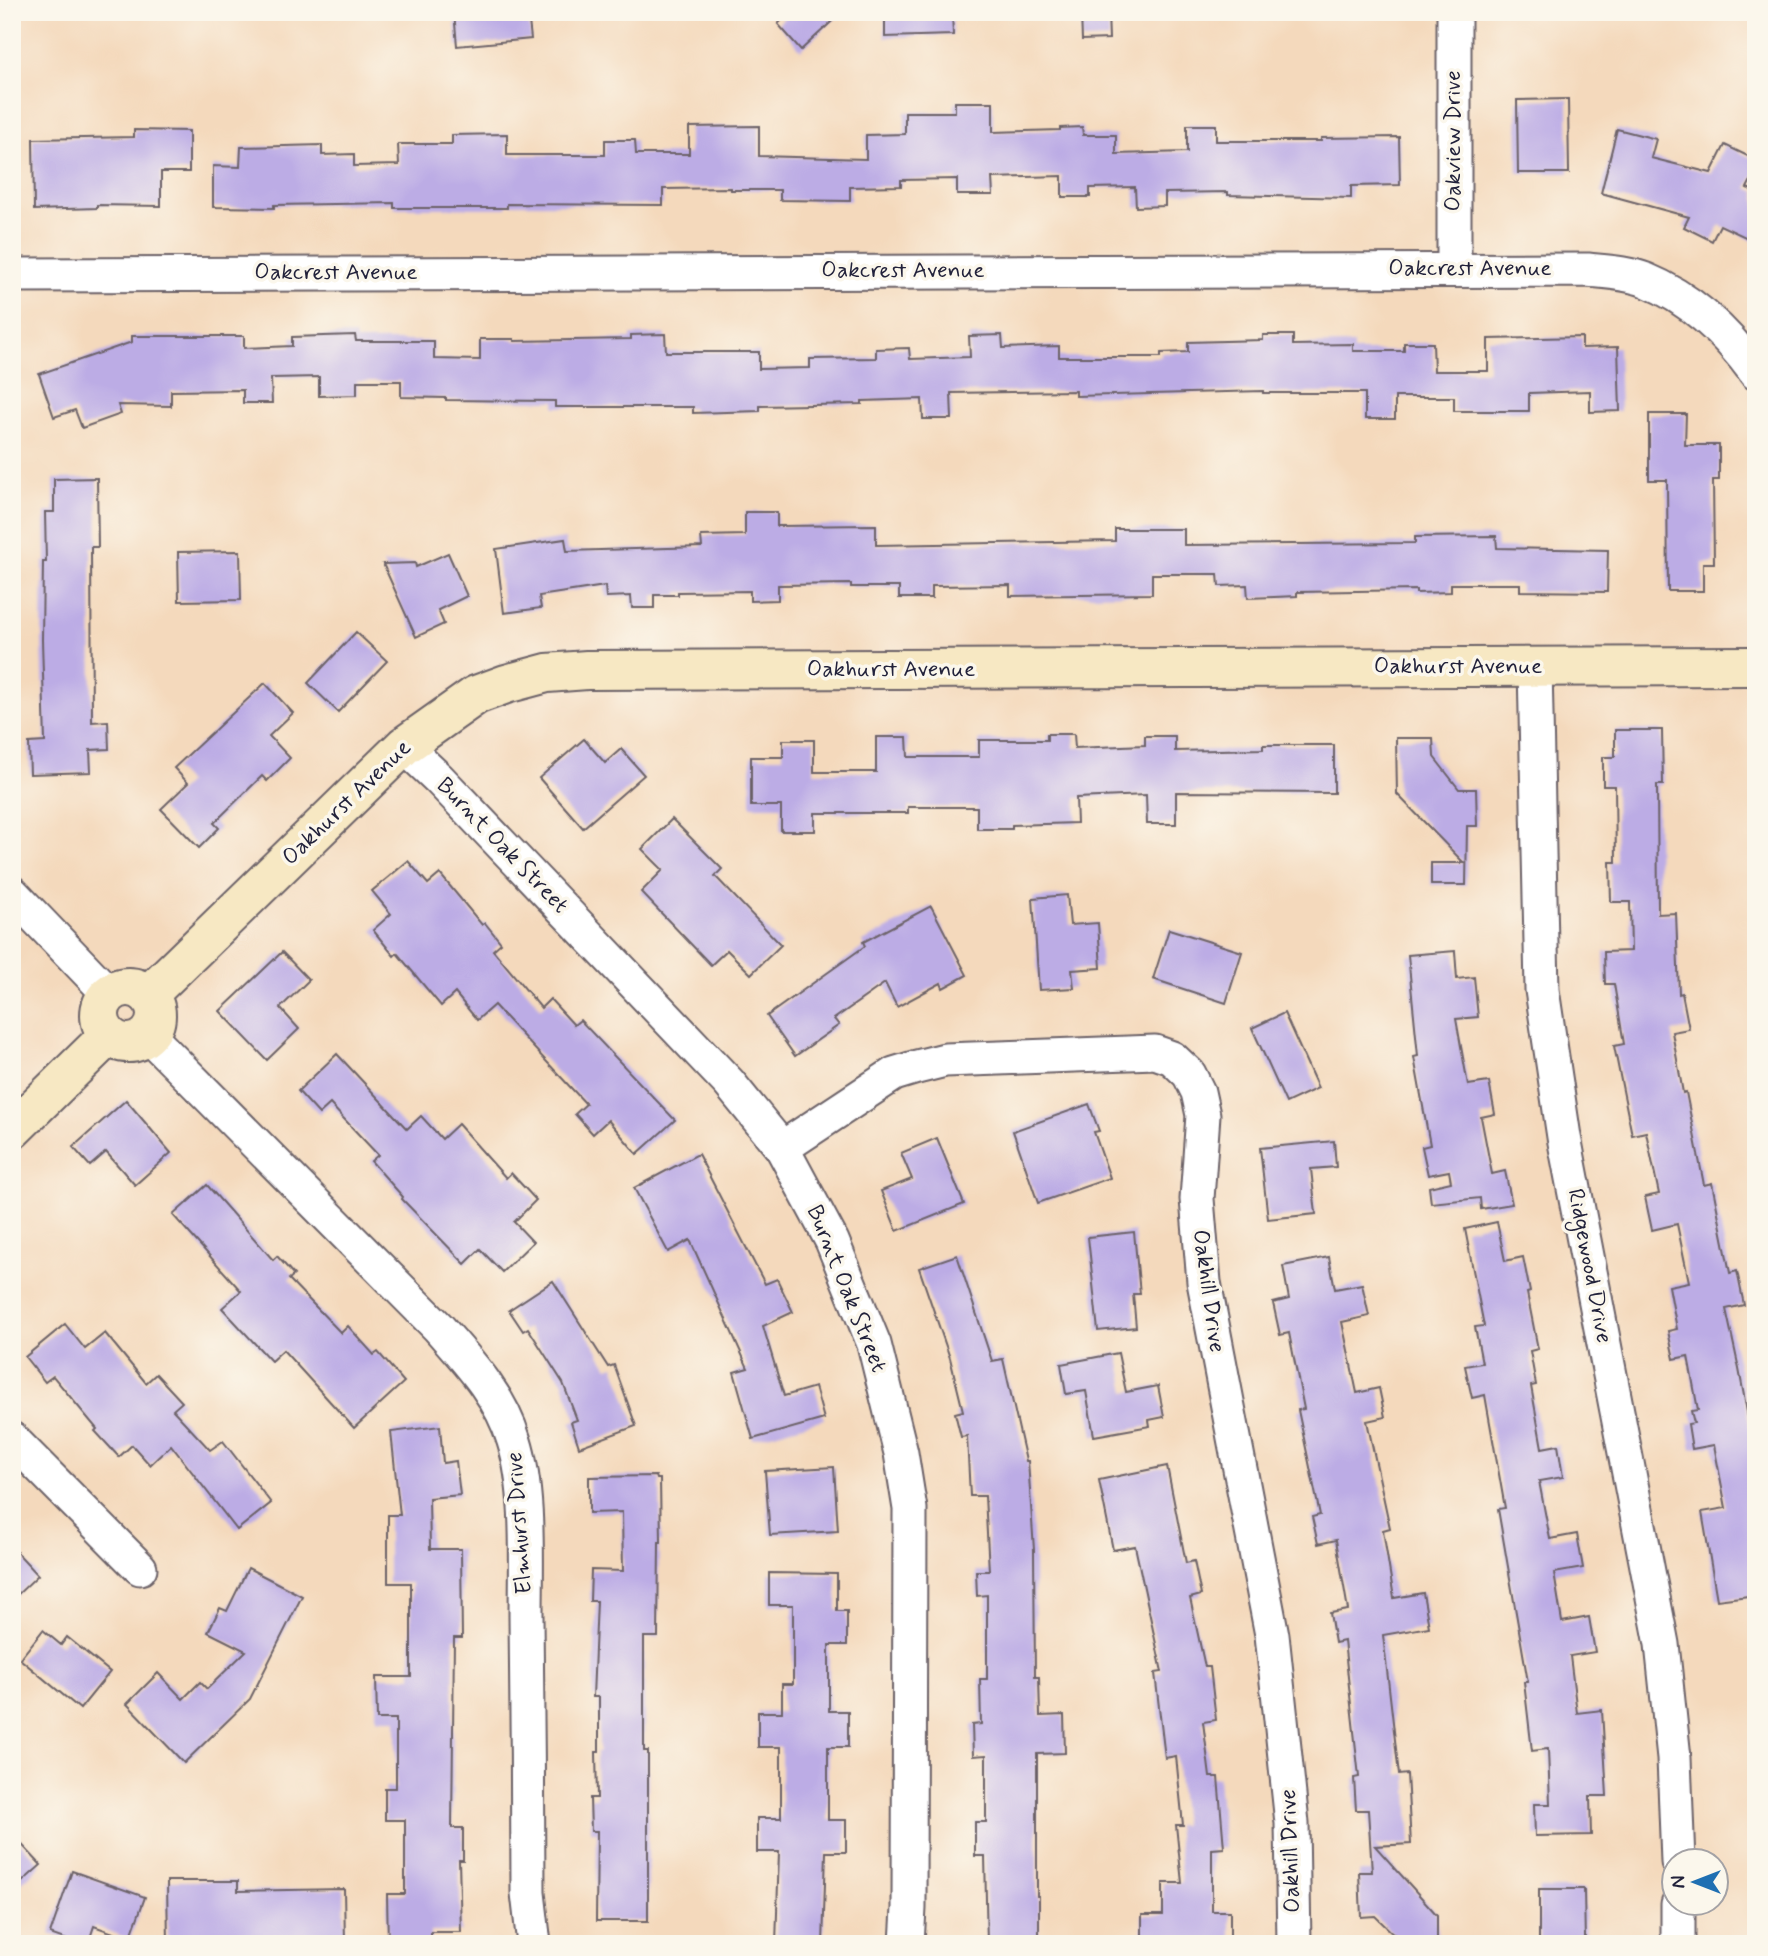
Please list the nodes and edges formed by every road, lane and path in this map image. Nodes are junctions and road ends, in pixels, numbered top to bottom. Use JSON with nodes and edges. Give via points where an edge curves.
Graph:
{"nodes":[{"id":1,"x":1454,"y":12,"type":"edge"},
{"id":2,"x":1454,"y":269,"type":"junction"},
{"id":3,"x":12,"y":275,"type":"edge"},
{"id":4,"x":1756,"y":373,"type":"edge"},
{"id":5,"x":1756,"y":666,"type":"edge"},
{"id":6,"x":1535,"y":667,"type":"junction"},
{"id":7,"x":404,"y":746,"type":"junction"},
{"id":8,"x":12,"y":893,"type":"edge"},
{"id":9,"x":108,"y":994,"type":"junction"},
{"id":10,"x":148,"y":995,"type":"junction"},
{"id":11,"x":148,"y":1035,"type":"junction"},
{"id":12,"x":108,"y":1036,"type":"junction"},
{"id":13,"x":12,"y":1130,"type":"edge"},
{"id":14,"x":782,"y":1149,"type":"junction"},
{"id":15,"x":12,"y":1439,"type":"edge"},
{"id":16,"x":140,"y":1568,"type":"dead end"},
{"id":17,"x":1677,"y":1848,"type":"edge"},
{"id":18,"x":1678,"y":1918,"type":"edge"},
{"id":19,"x":534,"y":1944,"type":"edge"},
{"id":20,"x":907,"y":1944,"type":"edge"},
{"id":21,"x":1294,"y":1944,"type":"edge"},
{"id":22,"x":1678,"y":1944,"type":"edge"}],
"edges":[{"from":1,"to":2,"type":"street","name":"Oakview Drive"},
{"from":2,"to":3,"type":"street","name":"Oakcrest Avenue"},
{"from":2,"to":4,"type":"street","name":"Oakcrest Avenue","via":[[1588,270],[1644,279],[1701,313]]},
{"from":5,"to":6,"type":"street","name":"Oakhurst Avenue"},
{"from":6,"to":7,"type":"street","name":"Oakhurst Avenue","via":[[587,670],[547,673],[475,695]]},
{"from":6,"to":17,"type":"street","name":"Ridgewood Drive","via":[[1542,990],[1564,1138],[1662,1644]]},
{"from":7,"to":10,"type":"street","name":"Oakhurst Avenue"},
{"from":7,"to":14,"type":"street","name":"Burnt Oak Street","via":[[729,1083]]},
{"from":8,"to":9,"type":"street"},
{"from":9,"to":10,"type":"street","via":[[128,986]]},
{"from":9,"to":12,"type":"street","via":[[99,1015]]},
{"from":10,"to":11,"type":"street","via":[[157,1016]]},
{"from":11,"to":12,"type":"street","via":[[127,1044]]},
{"from":11,"to":19,"type":"street","name":"Elmhurst Drive","via":[[438,1327],[479,1374],[502,1412],[514,1441],[523,1494],[528,1893]]},
{"from":12,"to":13,"type":"street"},
{"from":14,"to":20,"type":"street","name":"Burnt Oak Street","via":[[832,1241],[874,1344],[901,1453],[910,1521]]},
{"from":14,"to":21,"type":"street","name":"Oakhill Drive","via":[[894,1074],[945,1060],[1155,1052],[1172,1058],[1189,1074],[1203,1115],[1197,1199],[1204,1282],[1274,1648],[1292,1823]]},
{"from":15,"to":16,"type":"street"},
{"from":18,"to":22,"type":"street"}]}
